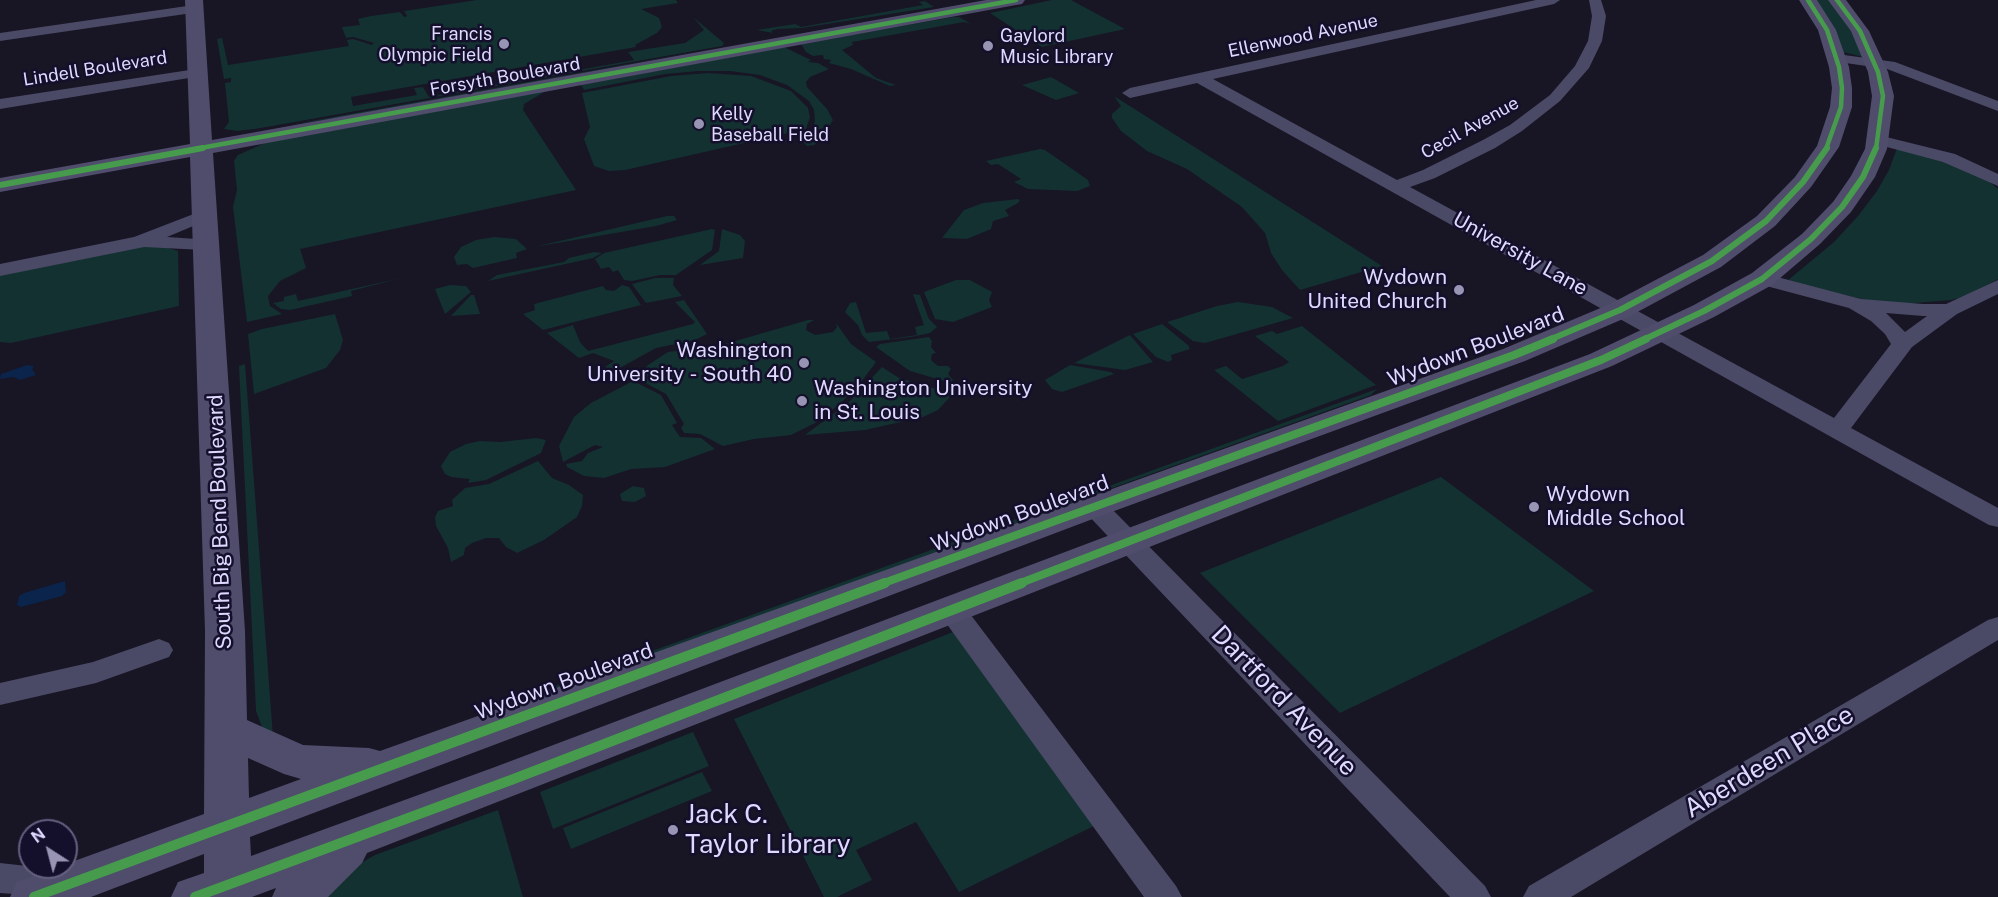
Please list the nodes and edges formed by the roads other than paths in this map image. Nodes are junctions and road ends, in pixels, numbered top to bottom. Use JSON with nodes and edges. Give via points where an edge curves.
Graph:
{"nodes":[{"id":1,"x":1016,"y":0,"type":"edge"},
{"id":2,"x":1554,"y":0,"type":"edge"},
{"id":3,"x":1595,"y":0,"type":"edge"},
{"id":4,"x":1808,"y":0,"type":"edge"},
{"id":5,"x":1838,"y":0,"type":"edge"},
{"id":6,"x":194,"y":5,"type":"edge"},
{"id":7,"x":0,"y":37,"type":"edge"},
{"id":8,"x":1838,"y":62,"type":"junction"},
{"id":9,"x":1876,"y":67,"type":"junction"},
{"id":10,"x":196,"y":73,"type":"junction"},
{"id":11,"x":1200,"y":78,"type":"junction"},
{"id":12,"x":1130,"y":93,"type":"dead end"},
{"id":13,"x":0,"y":104,"type":"edge"},
{"id":14,"x":1998,"y":106,"type":"edge"},
{"id":15,"x":1998,"y":114,"type":"edge"},
{"id":16,"x":282,"y":133,"type":"junction"},
{"id":17,"x":201,"y":138,"type":"junction"},
{"id":18,"x":1878,"y":140,"type":"junction"},
{"id":19,"x":1948,"y":158,"type":"junction"},
{"id":20,"x":1998,"y":164,"type":"edge"},
{"id":21,"x":57,"y":175,"type":"junction"},
{"id":22,"x":203,"y":177,"type":"junction"},
{"id":23,"x":1998,"y":181,"type":"edge"},
{"id":24,"x":0,"y":185,"type":"edge"},
{"id":25,"x":1397,"y":186,"type":"junction"},
{"id":26,"x":204,"y":230,"type":"junction"},
{"id":27,"x":140,"y":242,"type":"junction"},
{"id":28,"x":0,"y":270,"type":"edge"},
{"id":29,"x":1762,"y":279,"type":"junction"},
{"id":30,"x":1998,"y":286,"type":"edge"},
{"id":31,"x":1857,"y":304,"type":"junction"},
{"id":32,"x":1620,"y":310,"type":"junction"},
{"id":33,"x":1950,"y":310,"type":"junction"},
{"id":34,"x":1662,"y":333,"type":"junction"},
{"id":35,"x":1902,"y":344,"type":"junction"},
{"id":36,"x":1837,"y":430,"type":"junction"},
{"id":37,"x":1094,"y":506,"type":"junction"},
{"id":38,"x":1998,"y":519,"type":"edge"},
{"id":39,"x":1130,"y":540,"type":"junction"},
{"id":40,"x":951,"y":609,"type":"junction"},
{"id":41,"x":1998,"y":627,"type":"edge"},
{"id":42,"x":159,"y":650,"type":"dead end"},
{"id":43,"x":0,"y":693,"type":"edge"},
{"id":44,"x":226,"y":729,"type":"junction"},
{"id":45,"x":389,"y":765,"type":"junction"},
{"id":46,"x":226,"y":825,"type":"junction"},
{"id":47,"x":361,"y":835,"type":"junction"},
{"id":48,"x":0,"y":878,"type":"edge"},
{"id":49,"x":49,"y":891,"type":"edge"},
{"id":50,"x":217,"y":893,"type":"edge"},
{"id":51,"x":296,"y":897,"type":"edge"},
{"id":52,"x":1164,"y":897,"type":"edge"},
{"id":53,"x":1473,"y":897,"type":"edge"},
{"id":54,"x":1541,"y":897,"type":"edge"}],
"edges":[{"from":1,"to":16,"type":"street","name":"Forsyth Boulevard"},
{"from":2,"to":11,"type":"street","name":"Ellenwood Avenue"},
{"from":3,"to":25,"type":"street","name":"Cecil Avenue","via":[[1599,16],[1595,41],[1582,68],[1555,98],[1489,144]]},
{"from":4,"to":8,"type":"street","name":"Wydown Boulevard","via":[[1827,30]]},
{"from":5,"to":9,"type":"street","via":[[1860,31]]},
{"from":6,"to":7,"type":"street"},
{"from":6,"to":10,"type":"street","name":"South Big Bend Boulevard"},
{"from":8,"to":9,"type":"street"},
{"from":8,"to":32,"type":"street","name":"Wydown Boulevard","via":[[1841,107],[1827,147],[1803,182],[1766,221],[1712,261]]},
{"from":9,"to":14,"type":"street","via":[[1890,65]]},
{"from":9,"to":15,"type":"street"},
{"from":9,"to":18,"type":"street","via":[[1883,96]]},
{"from":10,"to":13,"type":"street","name":"Lindell Boulevard"},
{"from":10,"to":17,"type":"street","name":"South Big Bend Boulevard"},
{"from":11,"to":12,"type":"street","name":"Ellenwood Avenue"},
{"from":11,"to":25,"type":"street","name":"University Lane"},
{"from":16,"to":17,"type":"street","name":"Forsyth Boulevard"},
{"from":16,"to":22,"type":"street","via":[[239,148]]},
{"from":17,"to":21,"type":"street","name":"Forsyth Boulevard"},
{"from":17,"to":22,"type":"street","name":"South Big Bend Boulevard"},
{"from":18,"to":19,"type":"street"},
{"from":18,"to":29,"type":"street","via":[[1863,177],[1842,207],[1811,239]]},
{"from":19,"to":20,"type":"street"},
{"from":19,"to":23,"type":"street"},
{"from":21,"to":22,"type":"street","via":[[160,161],[189,165]]},
{"from":21,"to":24,"type":"street","name":"Forsyth Boulevard"},
{"from":22,"to":26,"type":"street","name":"South Big Bend Boulevard"},
{"from":25,"to":32,"type":"street","name":"University Lane"},
{"from":26,"to":27,"type":"street"},
{"from":26,"to":27,"type":"street"},
{"from":26,"to":44,"type":"street","name":"South Big Bend Boulevard","via":[[212,336]]},
{"from":27,"to":28,"type":"street"},
{"from":29,"to":31,"type":"street"},
{"from":29,"to":34,"type":"street"},
{"from":30,"to":33,"type":"street"},
{"from":31,"to":33,"type":"street"},
{"from":31,"to":35,"type":"street","via":[[1893,330]]},
{"from":32,"to":34,"type":"street","name":"University Lane"},
{"from":32,"to":37,"type":"street","name":"Wydown Boulevard","via":[[1514,355]]},
{"from":33,"to":35,"type":"street"},
{"from":34,"to":36,"type":"street","name":"University Lane"},
{"from":34,"to":39,"type":"street","via":[[1601,360]]},
{"from":35,"to":36,"type":"street"},
{"from":36,"to":38,"type":"street","name":"University Lane"},
{"from":37,"to":39,"type":"street","name":"Dartford Avenue"},
{"from":37,"to":45,"type":"street","name":"Wydown Boulevard"},
{"from":39,"to":40,"type":"street"},
{"from":39,"to":53,"type":"street","name":"Dartford Avenue"},
{"from":40,"to":47,"type":"street"},
{"from":40,"to":52,"type":"street"},
{"from":41,"to":54,"type":"street","name":"Aberdeen Place"},
{"from":42,"to":43,"type":"street","via":[[96,672]]},
{"from":44,"to":45,"type":"street","via":[[299,762]]},
{"from":44,"to":46,"type":"street","name":"South Big Bend Boulevard"},
{"from":45,"to":46,"type":"street","name":"Wydown Boulevard"},
{"from":46,"to":49,"type":"street","name":"Wydown Boulevard"},
{"from":46,"to":50,"type":"street","name":"South Big Bend Boulevard"},
{"from":47,"to":50,"type":"street"},
{"from":47,"to":51,"type":"street"},
{"from":48,"to":49,"type":"street"}]}
